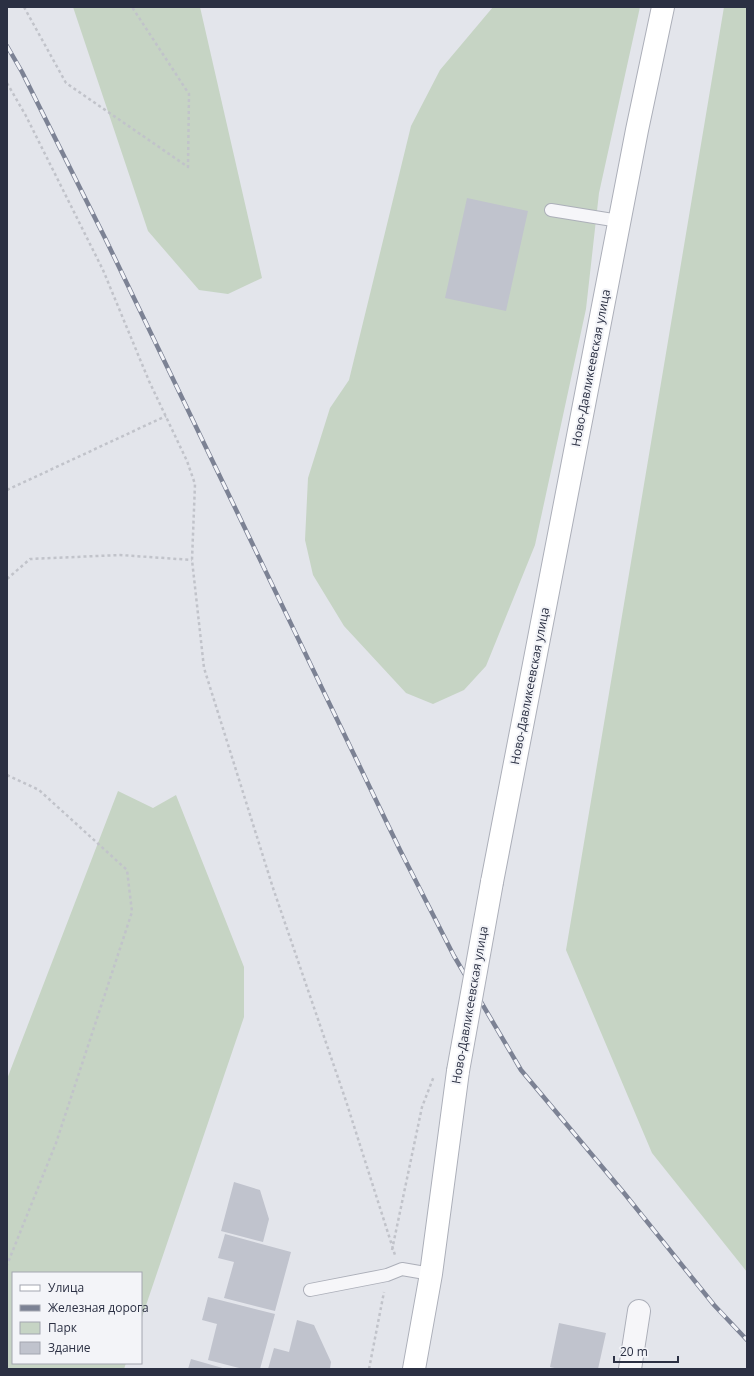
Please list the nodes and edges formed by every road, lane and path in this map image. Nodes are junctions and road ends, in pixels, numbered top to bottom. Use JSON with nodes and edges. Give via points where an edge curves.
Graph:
{"nodes":[{"id":1,"x":24,"y":7,"type":"edge"},
{"id":2,"x":132,"y":7,"type":"edge"},
{"id":3,"x":663,"y":7,"type":"edge"},
{"id":4,"x":7,"y":83,"type":"edge"},
{"id":5,"x":551,"y":210,"type":"dead end"},
{"id":6,"x":619,"y":221,"type":"junction"},
{"id":7,"x":166,"y":416,"type":"junction"},
{"id":8,"x":7,"y":490,"type":"edge"},
{"id":9,"x":192,"y":560,"type":"junction"},
{"id":10,"x":7,"y":579,"type":"edge"},
{"id":11,"x":7,"y":775,"type":"edge"},
{"id":12,"x":436,"y":1072,"type":"dead end"},
{"id":13,"x":392,"y":1250,"type":"junction"},
{"id":14,"x":7,"y":1265,"type":"edge"},
{"id":15,"x":402,"y":1269,"type":"junction"},
{"id":16,"x":431,"y":1274,"type":"junction"},
{"id":17,"x":387,"y":1275,"type":"junction"},
{"id":18,"x":310,"y":1290,"type":"dead end"},
{"id":19,"x":639,"y":1311,"type":"dead end"},
{"id":20,"x":369,"y":1369,"type":"edge"},
{"id":21,"x":414,"y":1369,"type":"edge"},
{"id":22,"x":630,"y":1369,"type":"edge"}],
"edges":[{"from":1,"to":2,"type":"path","via":[[66,83],[188,167],[189,94]]},
{"from":3,"to":6,"type":"street","name":"Ново-Давликеевская улица"},
{"from":4,"to":7,"type":"path","via":[[103,270]]},
{"from":5,"to":6,"type":"lane"},
{"from":6,"to":16,"type":"street","name":"Ново-Давликеевская улица","bridge":true,"via":[[458,1071]]},
{"from":7,"to":8,"type":"path"},
{"from":7,"to":9,"type":"path","via":[[195,484]]},
{"from":9,"to":10,"type":"path","via":[[120,555],[30,558]]},
{"from":9,"to":13,"type":"path","via":[[204,668],[273,888],[346,1101]]},
{"from":11,"to":14,"type":"path","via":[[39,790],[127,870],[132,912],[56,1142]]},
{"from":12,"to":13,"type":"path","via":[[422,1107]]},
{"from":13,"to":15,"type":"path"},
{"from":13,"to":17,"type":"path"},
{"from":15,"to":16,"type":"lane"},
{"from":15,"to":17,"type":"lane"},
{"from":16,"to":21,"type":"street","name":"Ново-Давликеевская улица"},
{"from":17,"to":18,"type":"lane"},
{"from":17,"to":20,"type":"path"},
{"from":19,"to":22,"type":"street"}]}
